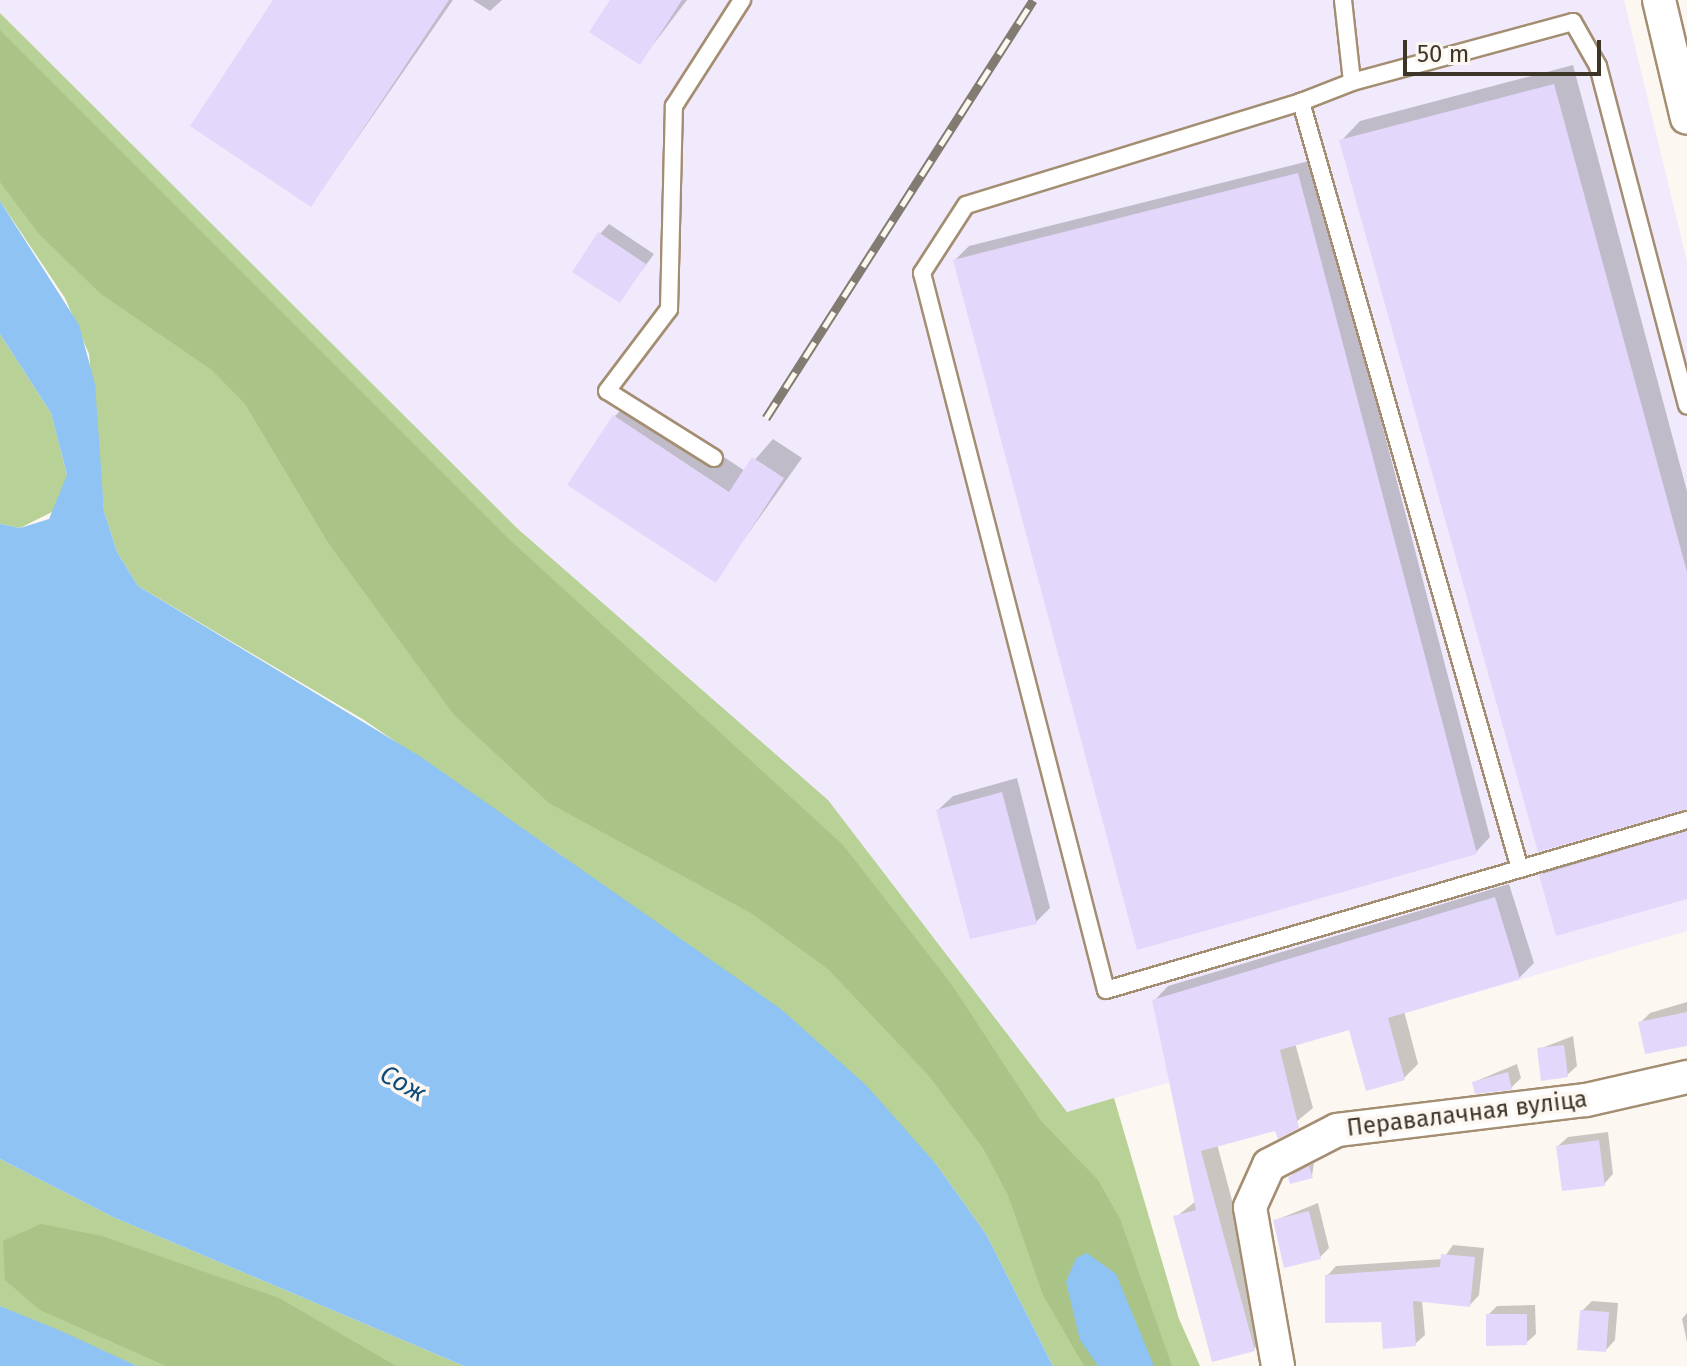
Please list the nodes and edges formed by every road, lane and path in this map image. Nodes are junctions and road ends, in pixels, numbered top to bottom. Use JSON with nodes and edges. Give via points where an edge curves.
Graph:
{"nodes":[{"id":1,"x":742,"y":0,"type":"edge"},
{"id":2,"x":1343,"y":0,"type":"edge"},
{"id":3,"x":1659,"y":0,"type":"edge"},
{"id":4,"x":1352,"y":82,"type":"junction"},
{"id":5,"x":1301,"y":102,"type":"junction"},
{"id":6,"x":1687,"y":118,"type":"edge"},
{"id":7,"x":1687,"y":406,"type":"edge"},
{"id":8,"x":714,"y":458,"type":"dead end"},
{"id":9,"x":1687,"y":820,"type":"edge"},
{"id":10,"x":1520,"y":869,"type":"junction"},
{"id":11,"x":1687,"y":1077,"type":"edge"},
{"id":12,"x":1278,"y":1366,"type":"edge"}],
"edges":[{"from":1,"to":8,"type":"lane","via":[[674,106],[669,309],[607,391]]},
{"from":2,"to":4,"type":"lane"},
{"from":3,"to":6,"type":"street"},
{"from":4,"to":5,"type":"lane"},
{"from":4,"to":7,"type":"lane","via":[[1573,22],[1598,66]]},
{"from":5,"to":10,"type":"lane"},
{"from":5,"to":10,"type":"lane","via":[[966,205],[922,273],[1106,990]]},
{"from":9,"to":10,"type":"lane"},
{"from":11,"to":12,"type":"street","name":"Перавалачная вуліца","via":[[1586,1100],[1337,1130],[1269,1165],[1250,1207]]}]}
